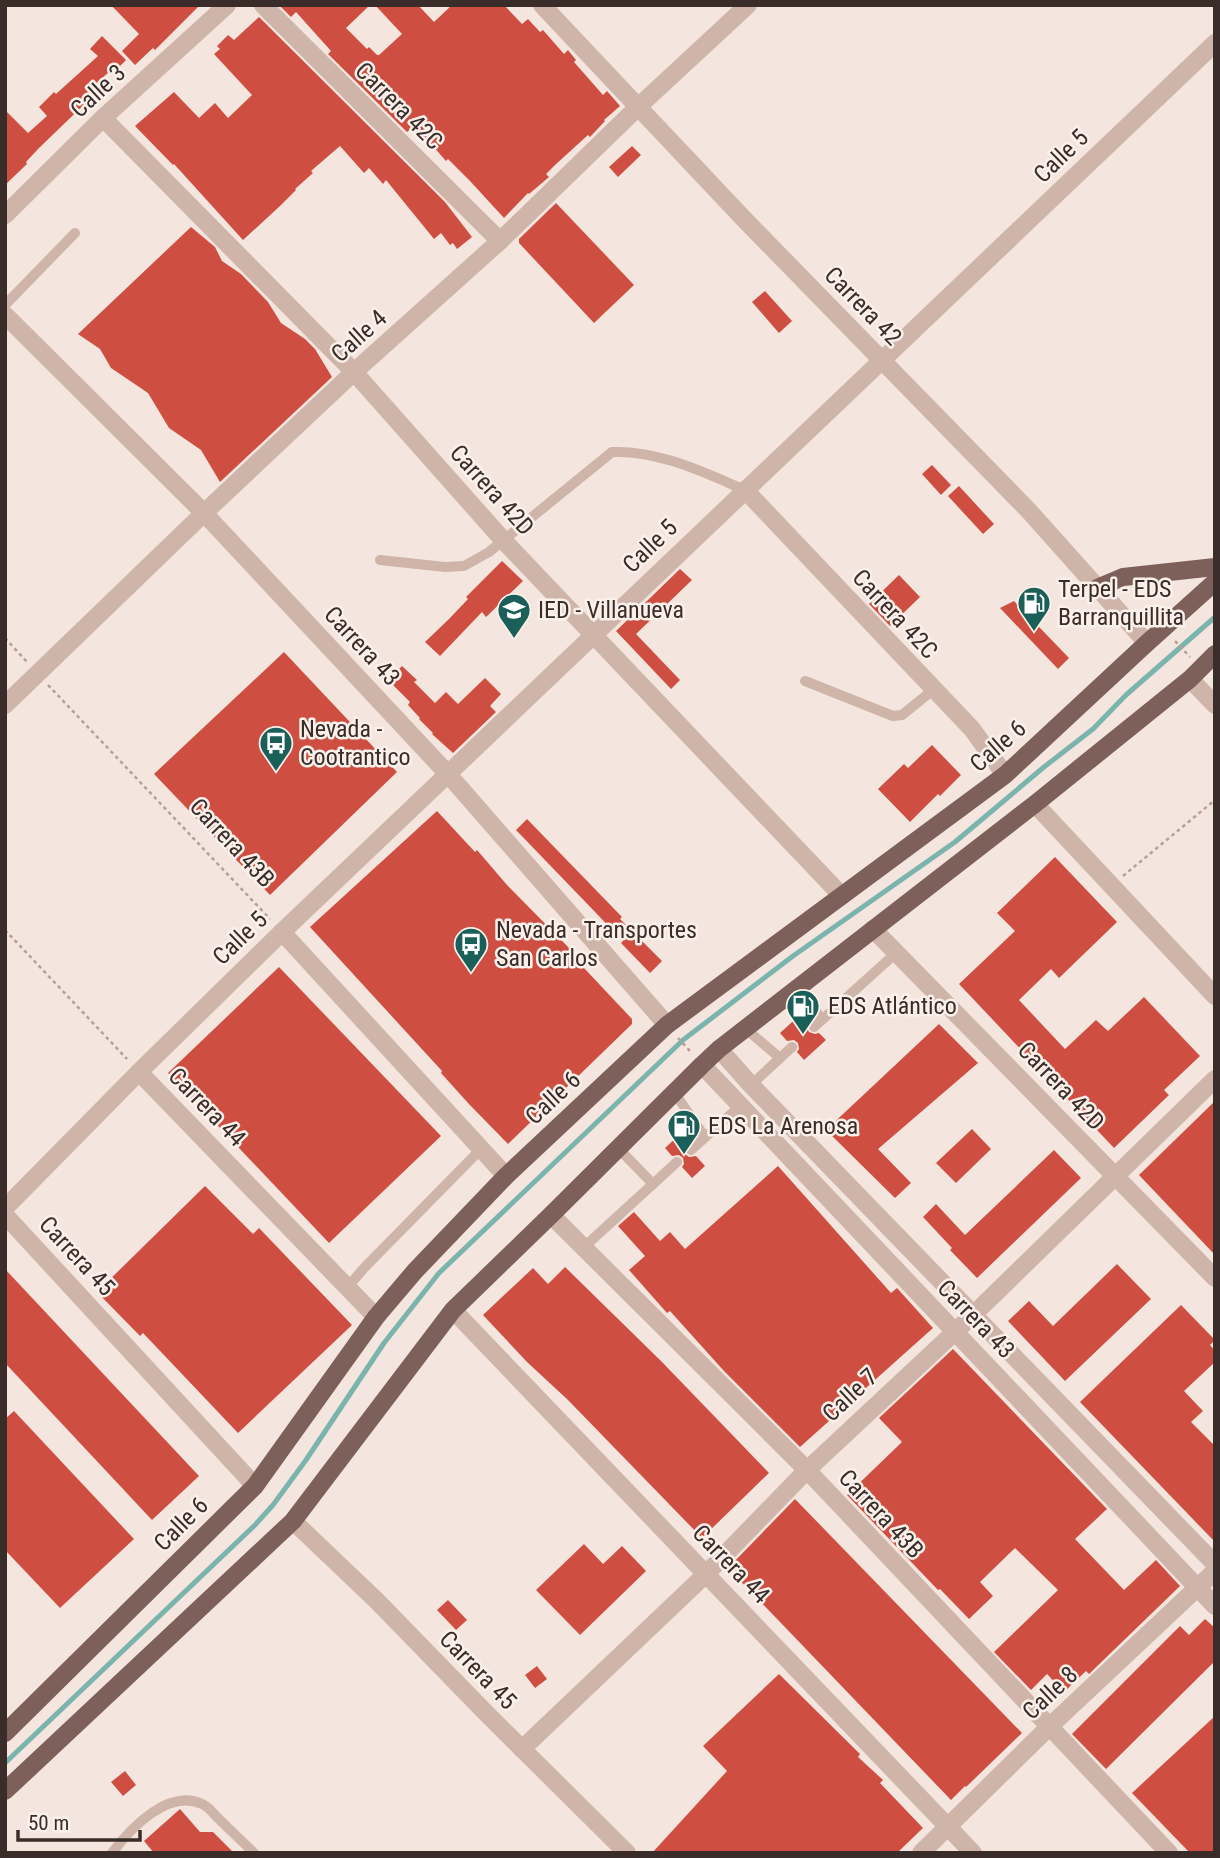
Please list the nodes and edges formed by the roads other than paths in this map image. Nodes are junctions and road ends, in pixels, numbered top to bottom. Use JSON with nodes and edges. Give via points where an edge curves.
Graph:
{"nodes":[{"id":1,"x":227,"y":5,"type":"edge"},
{"id":2,"x":263,"y":5,"type":"edge"},
{"id":3,"x":542,"y":5,"type":"edge"},
{"id":4,"x":748,"y":5,"type":"edge"},
{"id":5,"x":1215,"y":43,"type":"edge"},
{"id":6,"x":639,"y":106,"type":"junction"},
{"id":7,"x":103,"y":118,"type":"junction"},
{"id":8,"x":5,"y":215,"type":"edge"},
{"id":9,"x":75,"y":233,"type":"dead end"},
{"id":10,"x":500,"y":241,"type":"junction"},
{"id":11,"x":5,"y":305,"type":"edge"},
{"id":12,"x":5,"y":315,"type":"edge"},
{"id":13,"x":882,"y":360,"type":"junction"},
{"id":14,"x":354,"y":372,"type":"junction"},
{"id":15,"x":745,"y":489,"type":"junction"},
{"id":16,"x":204,"y":513,"type":"junction"},
{"id":17,"x":503,"y":540,"type":"junction"},
{"id":18,"x":380,"y":560,"type":"dead end"},
{"id":19,"x":1215,"y":567,"type":"edge"},
{"id":20,"x":1215,"y":582,"type":"edge"},
{"id":21,"x":1097,"y":588,"type":"junction"},
{"id":22,"x":594,"y":634,"type":"junction"},
{"id":23,"x":1147,"y":643,"type":"junction"},
{"id":24,"x":1215,"y":654,"type":"edge"},
{"id":25,"x":1190,"y":679,"type":"junction"},
{"id":26,"x":805,"y":681,"type":"dead end"},
{"id":27,"x":933,"y":690,"type":"junction"},
{"id":28,"x":5,"y":705,"type":"edge"},
{"id":29,"x":1215,"y":705,"type":"edge"},
{"id":30,"x":447,"y":773,"type":"junction"},
{"id":31,"x":1005,"y":775,"type":"junction"},
{"id":32,"x":1035,"y":804,"type":"junction"},
{"id":33,"x":842,"y":896,"type":"junction"},
{"id":34,"x":873,"y":929,"type":"junction"},
{"id":35,"x":282,"y":932,"type":"junction"},
{"id":36,"x":896,"y":953,"type":"junction"},
{"id":37,"x":799,"y":988,"type":"junction"},
{"id":38,"x":1215,"y":996,"type":"edge"},
{"id":39,"x":746,"y":1029,"type":"junction"},
{"id":40,"x":672,"y":1031,"type":"junction"},
{"id":41,"x":792,"y":1047,"type":"dead end"},
{"id":42,"x":719,"y":1049,"type":"junction"},
{"id":43,"x":780,"y":1058,"type":"junction"},
{"id":44,"x":702,"y":1065,"type":"junction"},
{"id":45,"x":139,"y":1072,"type":"junction"},
{"id":46,"x":1215,"y":1079,"type":"edge"},
{"id":47,"x":751,"y":1084,"type":"junction"},
{"id":48,"x":674,"y":1092,"type":"junction"},
{"id":49,"x":740,"y":1105,"type":"junction"},
{"id":50,"x":705,"y":1137,"type":"junction"},
{"id":51,"x":618,"y":1148,"type":"junction"},
{"id":52,"x":481,"y":1149,"type":"junction"},
{"id":53,"x":691,"y":1150,"type":"dead end"},
{"id":54,"x":677,"y":1162,"type":"dead end"},
{"id":55,"x":1115,"y":1176,"type":"junction"},
{"id":56,"x":506,"y":1177,"type":"junction"},
{"id":57,"x":653,"y":1185,"type":"junction"},
{"id":58,"x":5,"y":1208,"type":"edge"},
{"id":59,"x":5,"y":1215,"type":"edge"},
{"id":60,"x":551,"y":1215,"type":"junction"},
{"id":61,"x":583,"y":1248,"type":"junction"},
{"id":62,"x":1215,"y":1278,"type":"edge"},
{"id":63,"x":347,"y":1288,"type":"junction"},
{"id":64,"x":453,"y":1310,"type":"junction"},
{"id":65,"x":974,"y":1314,"type":"junction"},
{"id":66,"x":376,"y":1317,"type":"junction"},
{"id":67,"x":954,"y":1332,"type":"junction"},
{"id":68,"x":807,"y":1470,"type":"junction"},
{"id":69,"x":255,"y":1486,"type":"junction"},
{"id":70,"x":293,"y":1521,"type":"junction"},
{"id":71,"x":1215,"y":1564,"type":"edge"},
{"id":72,"x":1215,"y":1571,"type":"edge"},
{"id":73,"x":706,"y":1574,"type":"junction"},
{"id":74,"x":1198,"y":1588,"type":"junction"},
{"id":75,"x":1215,"y":1606,"type":"edge"},
{"id":76,"x":1049,"y":1727,"type":"junction"},
{"id":77,"x":5,"y":1733,"type":"edge"},
{"id":78,"x":522,"y":1749,"type":"junction"},
{"id":79,"x":5,"y":1791,"type":"edge"},
{"id":80,"x":948,"y":1826,"type":"junction"},
{"id":81,"x":112,"y":1853,"type":"edge"},
{"id":82,"x":254,"y":1853,"type":"edge"},
{"id":83,"x":627,"y":1853,"type":"edge"},
{"id":84,"x":921,"y":1853,"type":"edge"},
{"id":85,"x":973,"y":1853,"type":"edge"},
{"id":86,"x":1169,"y":1853,"type":"edge"}],
"edges":[{"from":1,"to":7,"type":"street","name":"Calle 3"},
{"from":2,"to":10,"type":"street","name":"Carrera 42C"},
{"from":3,"to":6,"type":"street","name":"Carrera 42"},
{"from":4,"to":6,"type":"street","name":"Calle 4"},
{"from":5,"to":13,"type":"street","name":"Calle 5"},
{"from":6,"to":10,"type":"street","name":"Calle 4"},
{"from":6,"to":13,"type":"street","name":"Carrera 42"},
{"from":7,"to":8,"type":"street","name":"Calle 3"},
{"from":7,"to":14,"type":"street","name":"Carrera 42D"},
{"from":9,"to":11,"type":"lane"},
{"from":10,"to":14,"type":"street","name":"Calle 4"},
{"from":12,"to":16,"type":"street","name":"Carrera 43"},
{"from":13,"to":15,"type":"street","name":"Calle 5"},
{"from":13,"to":21,"type":"street","name":"Carrera 42","via":[[1029,510]]},
{"from":14,"to":16,"type":"street","name":"Calle 4"},
{"from":14,"to":17,"type":"street","name":"Carrera 42D"},
{"from":15,"to":17,"type":"lane","via":[[690,466],[632,451],[612,452]]},
{"from":15,"to":22,"type":"street","name":"Calle 5"},
{"from":15,"to":27,"type":"street","name":"Carrera 42C"},
{"from":16,"to":28,"type":"street","name":"Calle 4"},
{"from":16,"to":30,"type":"street","name":"Carrera 43"},
{"from":17,"to":18,"type":"lane","via":[[464,566]]},
{"from":17,"to":22,"type":"street","name":"Carrera 42D"},
{"from":19,"to":21,"type":"main road","via":[[1123,577]]},
{"from":20,"to":23,"type":"main road","name":"Calle 6"},
{"from":21,"to":23,"type":"street","name":"Carrera 42"},
{"from":22,"to":30,"type":"street","name":"Calle 5"},
{"from":22,"to":33,"type":"street","name":"Carrera 42D"},
{"from":23,"to":31,"type":"main road","name":"Calle 6"},
{"from":24,"to":25,"type":"main road"},
{"from":25,"to":29,"type":"street"},
{"from":25,"to":32,"type":"main road"},
{"from":26,"to":27,"type":"lane","via":[[893,716],[913,708]]},
{"from":27,"to":31,"type":"street","name":"Carrera 42C","via":[[972,729]]},
{"from":30,"to":35,"type":"street","name":"Calle 5"},
{"from":30,"to":40,"type":"street","name":"Carrera 43"},
{"from":31,"to":33,"type":"main road","name":"Calle 6"},
{"from":32,"to":34,"type":"main road"},
{"from":32,"to":38,"type":"street"},
{"from":33,"to":40,"type":"main road","name":"Calle 6"},
{"from":34,"to":36,"type":"street","name":"Carrera 42D"},
{"from":34,"to":37,"type":"main road"},
{"from":35,"to":45,"type":"street","name":"Calle 5"},
{"from":35,"to":52,"type":"street"},
{"from":36,"to":37,"type":"lane","via":[[818,1023]]},
{"from":36,"to":55,"type":"street","name":"Carrera 42D"},
{"from":37,"to":39,"type":"main road"},
{"from":39,"to":42,"type":"main road"},
{"from":39,"to":43,"type":"lane"},
{"from":40,"to":56,"type":"main road","name":"Calle 6"},
{"from":41,"to":43,"type":"lane"},
{"from":42,"to":44,"type":"main road"},
{"from":42,"to":47,"type":"street","name":"Carrera 43"},
{"from":43,"to":47,"type":"lane"},
{"from":44,"to":48,"type":"main road"},
{"from":44,"to":49,"type":"street","name":"Carrera 43"},
{"from":45,"to":58,"type":"street","name":"Calle 5"},
{"from":45,"to":63,"type":"street","name":"Carrera 44"},
{"from":46,"to":55,"type":"street","name":"Calle 7"},
{"from":47,"to":65,"type":"street","name":"Carrera 43"},
{"from":48,"to":50,"type":"lane"},
{"from":48,"to":51,"type":"main road"},
{"from":49,"to":50,"type":"lane"},
{"from":49,"to":67,"type":"street","name":"Carrera 43"},
{"from":50,"to":53,"type":"lane"},
{"from":51,"to":57,"type":"lane"},
{"from":51,"to":60,"type":"main road"},
{"from":52,"to":56,"type":"street"},
{"from":52,"to":63,"type":"lane"},
{"from":54,"to":57,"type":"lane"},
{"from":55,"to":62,"type":"street","name":"Carrera 42D"},
{"from":55,"to":65,"type":"street","name":"Calle 7"},
{"from":56,"to":66,"type":"main road","name":"Calle 6"},
{"from":57,"to":61,"type":"lane"},
{"from":59,"to":69,"type":"street","name":"Carrera 45"},
{"from":60,"to":61,"type":"street","name":"Carrera 43B"},
{"from":60,"to":64,"type":"main road"},
{"from":61,"to":68,"type":"street","name":"Carrera 43B"},
{"from":63,"to":66,"type":"street","name":"Carrera 44"},
{"from":64,"to":70,"type":"main road"},
{"from":64,"to":73,"type":"street","name":"Carrera 44"},
{"from":65,"to":67,"type":"street","name":"Calle 7"},
{"from":65,"to":71,"type":"street","name":"Carrera 43"},
{"from":66,"to":69,"type":"main road","name":"Calle 6"},
{"from":67,"to":68,"type":"street","name":"Calle 7"},
{"from":67,"to":74,"type":"street","name":"Carrera 43"},
{"from":68,"to":73,"type":"street","name":"Calle 7"},
{"from":68,"to":76,"type":"street","name":"Carrera 43B"},
{"from":69,"to":77,"type":"main road","name":"Calle 6"},
{"from":70,"to":78,"type":"street","name":"Carrera 45"},
{"from":70,"to":79,"type":"main road"},
{"from":72,"to":74,"type":"street","name":"Calle 8"},
{"from":73,"to":78,"type":"street","name":"Calle 7"},
{"from":73,"to":80,"type":"street","name":"Carrera 44"},
{"from":74,"to":75,"type":"street","name":"Carrera 43"},
{"from":74,"to":76,"type":"street","name":"Calle 8"},
{"from":76,"to":80,"type":"street","name":"Calle 8"},
{"from":76,"to":86,"type":"street","name":"Carrera 43B"},
{"from":78,"to":83,"type":"street","name":"Carrera 45"},
{"from":80,"to":84,"type":"street","name":"Calle 8"},
{"from":80,"to":85,"type":"street","name":"Carrera 44"},
{"from":81,"to":82,"type":"lane","via":[[123,1837],[155,1810],[190,1800],[204,1804]]}]}
